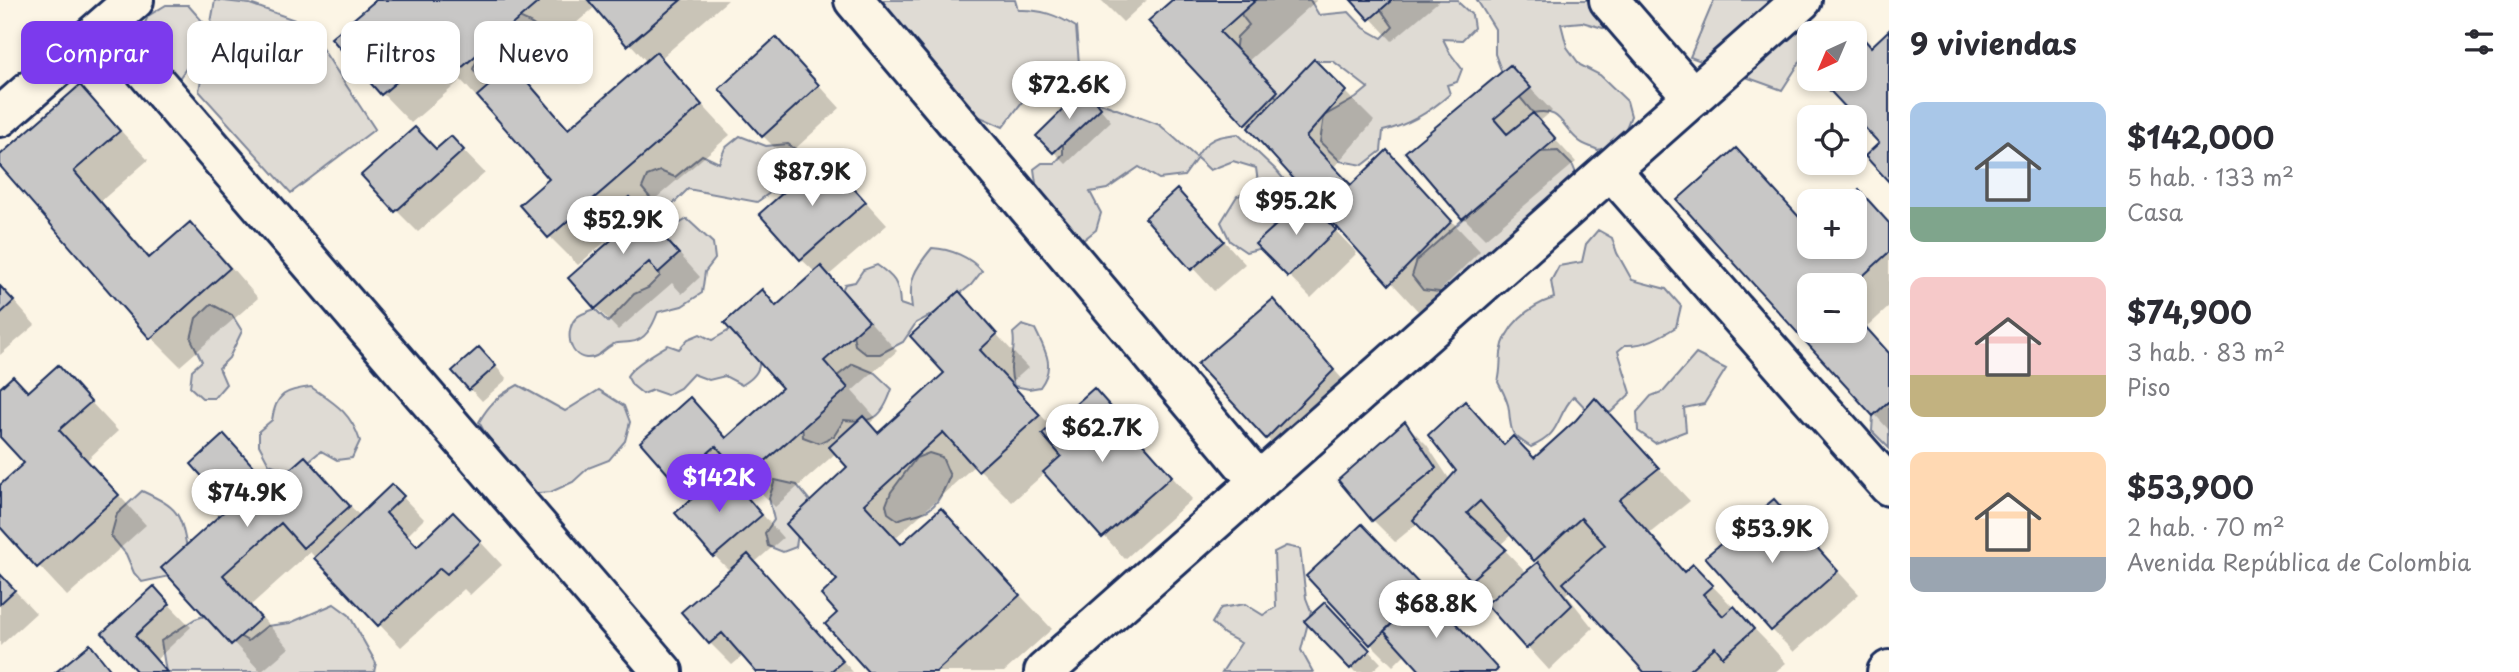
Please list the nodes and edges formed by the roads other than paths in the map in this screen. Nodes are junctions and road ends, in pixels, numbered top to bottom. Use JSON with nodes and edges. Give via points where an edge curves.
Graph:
{"nodes":[{"id":1,"x":854,"y":0,"type":"edge"},
{"id":2,"x":1609,"y":0,"type":"edge"},
{"id":3,"x":1802,"y":0,"type":"edge"},
{"id":4,"x":120,"y":12,"type":"edge"},
{"id":5,"x":1693,"y":97,"type":"junction"},
{"id":6,"x":0,"y":117,"type":"edge"},
{"id":7,"x":1611,"y":170,"type":"junction"},
{"id":8,"x":1259,"y":482,"type":"junction"},
{"id":9,"x":1889,"y":486,"type":"edge"},
{"id":10,"x":663,"y":672,"type":"edge"},
{"id":11,"x":1044,"y":672,"type":"edge"}],
"edges":[{"from":1,"to":8,"type":"street"},
{"from":2,"to":5,"type":"street"},
{"from":3,"to":5,"type":"street"},
{"from":4,"to":6,"type":"street"},
{"from":4,"to":10,"type":"street"},
{"from":5,"to":7,"type":"street"},
{"from":7,"to":8,"type":"street"},
{"from":7,"to":9,"type":"street"},
{"from":8,"to":11,"type":"street"}]}
